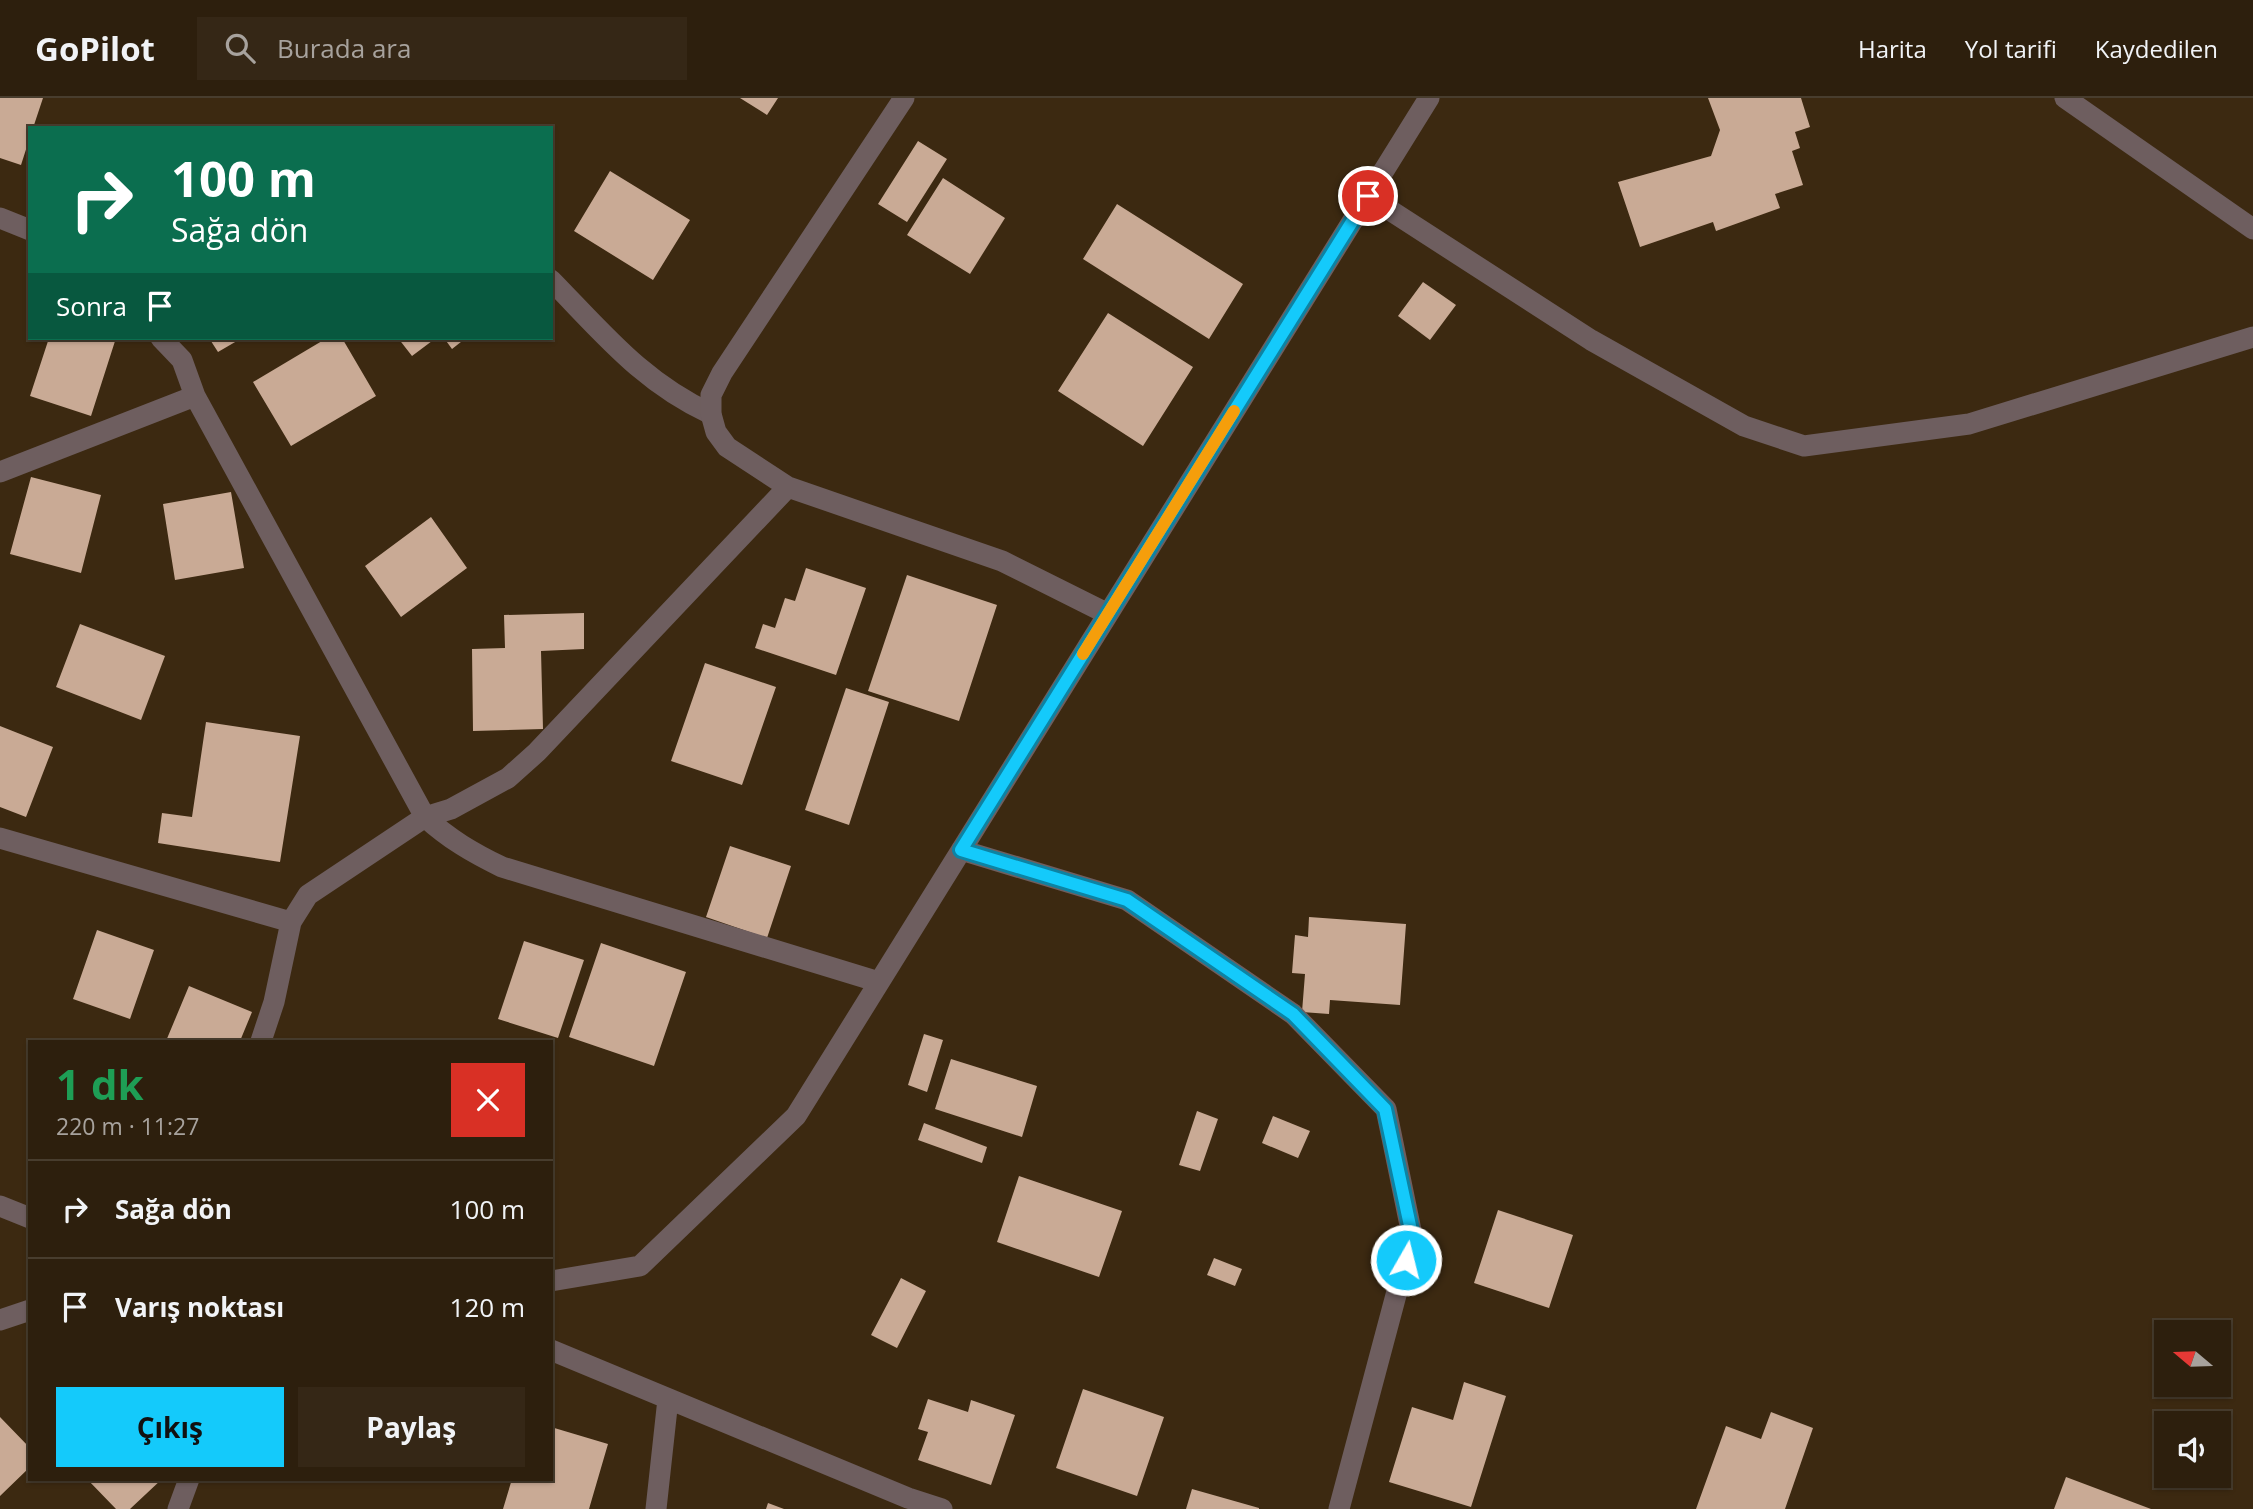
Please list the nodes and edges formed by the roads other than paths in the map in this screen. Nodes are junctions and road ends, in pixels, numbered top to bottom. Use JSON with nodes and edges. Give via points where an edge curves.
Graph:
{"nodes":[{"id":1,"x":904,"y":98,"type":"edge"},
{"id":2,"x":1429,"y":98,"type":"edge"},
{"id":3,"x":2066,"y":98,"type":"edge"},
{"id":4,"x":1368,"y":196,"type":"junction"},
{"id":5,"x":0,"y":218,"type":"edge"},
{"id":6,"x":28,"y":229,"type":"edge"},
{"id":7,"x":2253,"y":229,"type":"edge"},
{"id":8,"x":553,"y":282,"type":"edge"},
{"id":9,"x":2253,"y":337,"type":"edge"},
{"id":10,"x":164,"y":340,"type":"edge"},
{"id":11,"x":195,"y":396,"type":"junction"},
{"id":12,"x":711,"y":414,"type":"junction"},
{"id":13,"x":0,"y":472,"type":"edge"},
{"id":14,"x":788,"y":487,"type":"junction"},
{"id":15,"x":1108,"y":614,"type":"junction"},
{"id":16,"x":425,"y":817,"type":"junction"},
{"id":17,"x":0,"y":838,"type":"edge"},
{"id":18,"x":961,"y":850,"type":"junction"},
{"id":19,"x":291,"y":922,"type":"junction"},
{"id":20,"x":879,"y":982,"type":"junction"},
{"id":21,"x":261,"y":1040,"type":"edge"},
{"id":22,"x":0,"y":1206,"type":"edge"},
{"id":23,"x":28,"y":1217,"type":"edge"},
{"id":24,"x":553,"y":1281,"type":"edge"},
{"id":25,"x":28,"y":1311,"type":"edge"},
{"id":26,"x":0,"y":1320,"type":"edge"},
{"id":27,"x":553,"y":1351,"type":"edge"},
{"id":28,"x":668,"y":1399,"type":"junction"},
{"id":29,"x":188,"y":1481,"type":"edge"},
{"id":30,"x":178,"y":1509,"type":"edge"},
{"id":31,"x":656,"y":1509,"type":"edge"},
{"id":32,"x":942,"y":1509,"type":"edge"},
{"id":33,"x":1339,"y":1509,"type":"edge"}],
"edges":[{"from":1,"to":12,"type":"street","via":[[722,373],[712,396]]},
{"from":2,"to":4,"type":"street"},
{"from":3,"to":7,"type":"street"},
{"from":4,"to":9,"type":"street","via":[[1591,340],[1744,426],[1804,446],[1969,424]]},
{"from":4,"to":15,"type":"street"},
{"from":5,"to":6,"type":"street"},
{"from":8,"to":12,"type":"street","via":[[632,364],[669,392]]},
{"from":10,"to":11,"type":"street","via":[[182,360]]},
{"from":11,"to":13,"type":"street"},
{"from":11,"to":16,"type":"street"},
{"from":12,"to":14,"type":"street","via":[[727,447]]},
{"from":14,"to":15,"type":"street","via":[[1002,561]]},
{"from":14,"to":16,"type":"street","via":[[537,752],[508,778],[475,798]]},
{"from":15,"to":18,"type":"street"},
{"from":16,"to":19,"type":"street","via":[[308,895]]},
{"from":16,"to":20,"type":"street","via":[[467,850],[502,867]]},
{"from":17,"to":19,"type":"street"},
{"from":18,"to":20,"type":"street"},
{"from":18,"to":33,"type":"street","via":[[1127,900],[1293,1014],[1385,1109],[1412,1235]]},
{"from":19,"to":21,"type":"street"},
{"from":20,"to":24,"type":"street","via":[[796,1115],[640,1266]]},
{"from":22,"to":23,"type":"street"},
{"from":25,"to":26,"type":"street"},
{"from":27,"to":28,"type":"street"},
{"from":28,"to":31,"type":"street"},
{"from":28,"to":32,"type":"street"},
{"from":29,"to":30,"type":"street"}]}
